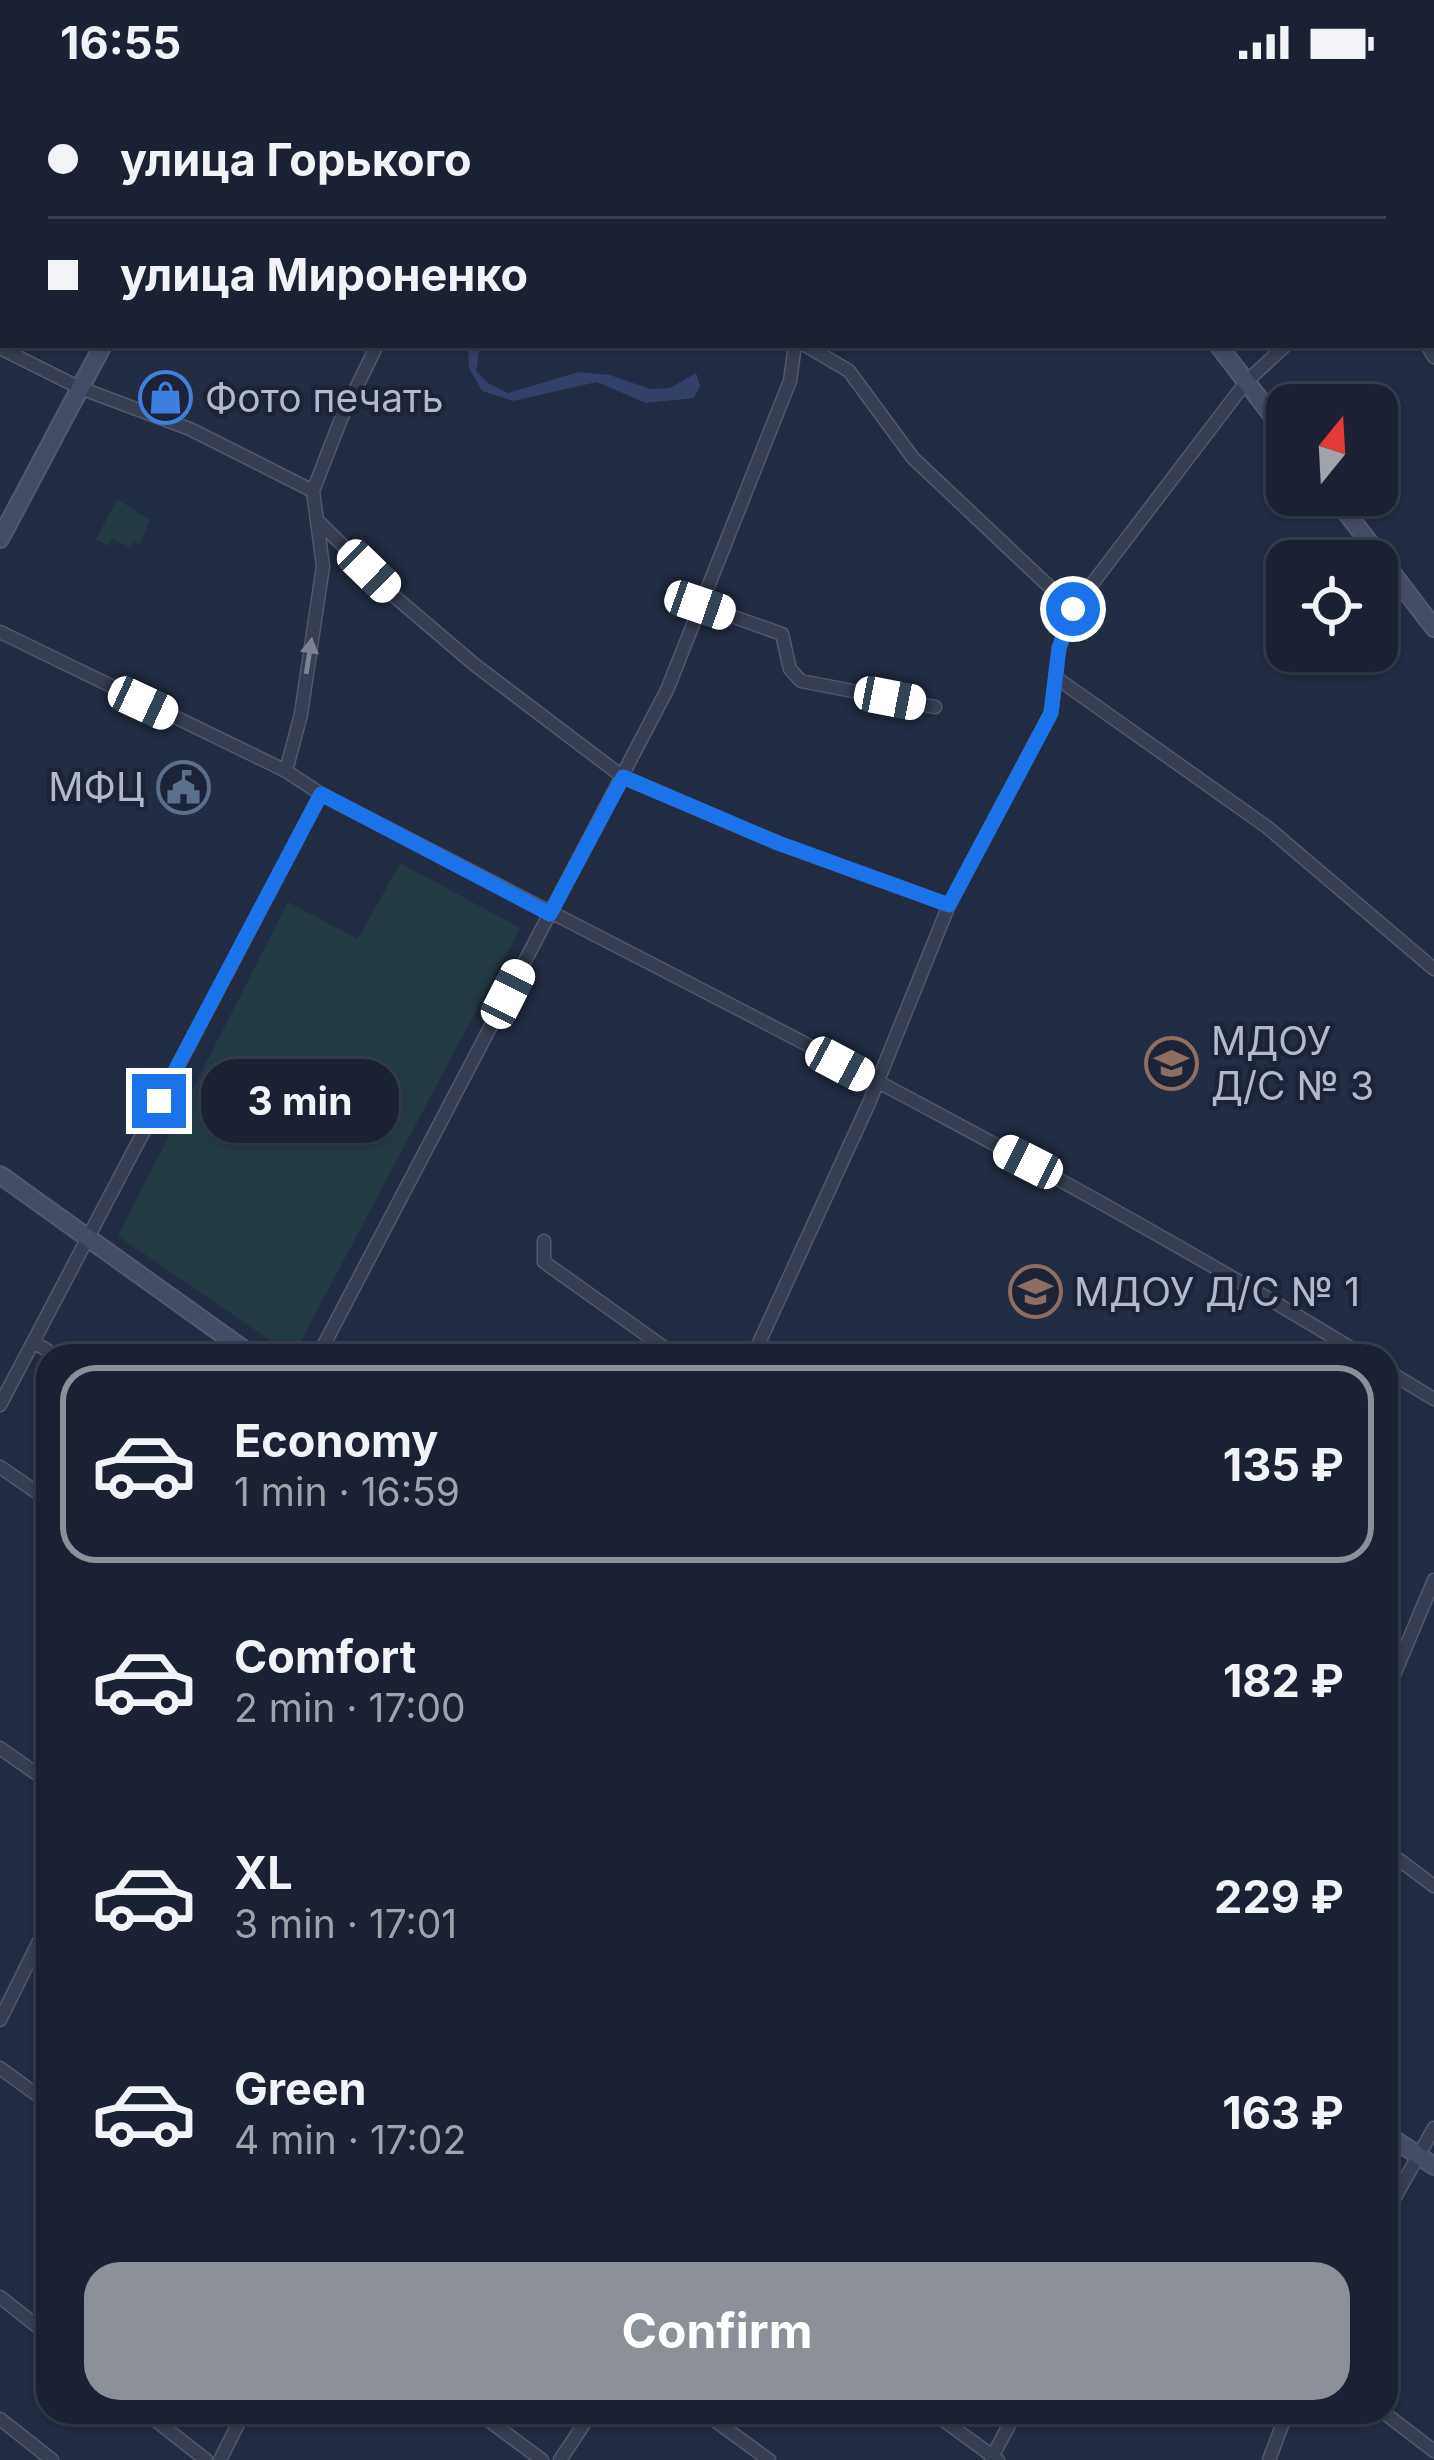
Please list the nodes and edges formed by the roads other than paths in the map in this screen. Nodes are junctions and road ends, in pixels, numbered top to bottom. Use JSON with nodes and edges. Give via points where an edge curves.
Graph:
{"nodes":[{"id":1,"x":0,"y":348,"type":"edge"},
{"id":2,"x":102,"y":348,"type":"edge"},
{"id":3,"x":376,"y":348,"type":"edge"},
{"id":4,"x":795,"y":348,"type":"edge"},
{"id":5,"x":810,"y":348,"type":"edge"},
{"id":6,"x":1220,"y":348,"type":"edge"},
{"id":7,"x":1283,"y":348,"type":"edge"},
{"id":8,"x":1246,"y":382,"type":"junction"},
{"id":9,"x":80,"y":388,"type":"junction"},
{"id":10,"x":1266,"y":408,"type":"edge"},
{"id":11,"x":314,"y":491,"type":"junction"},
{"id":12,"x":1349,"y":516,"type":"edge"},
{"id":13,"x":318,"y":521,"type":"junction"},
{"id":14,"x":0,"y":539,"type":"edge"},
{"id":15,"x":700,"y":605,"type":"junction"},
{"id":16,"x":1073,"y":609,"type":"junction"},
{"id":17,"x":1434,"y":628,"type":"edge"},
{"id":18,"x":0,"y":632,"type":"edge"},
{"id":19,"x":1058,"y":679,"type":"junction"},
{"id":20,"x":935,"y":707,"type":"dead end"},
{"id":21,"x":286,"y":771,"type":"junction"},
{"id":22,"x":623,"y":777,"type":"junction"},
{"id":23,"x":321,"y":794,"type":"junction"},
{"id":24,"x":949,"y":905,"type":"junction"},
{"id":25,"x":550,"y":914,"type":"junction"},
{"id":26,"x":1434,"y":969,"type":"edge"},
{"id":27,"x":876,"y":1083,"type":"junction"},
{"id":28,"x":0,"y":1175,"type":"edge"},
{"id":29,"x":88,"y":1234,"type":"junction"},
{"id":30,"x":544,"y":1240,"type":"dead end"},
{"id":31,"x":34,"y":1342,"type":"junction"},
{"id":32,"x":37,"y":1344,"type":"edge"},
{"id":33,"x":237,"y":1344,"type":"edge"},
{"id":34,"x":324,"y":1344,"type":"edge"},
{"id":35,"x":659,"y":1344,"type":"edge"},
{"id":36,"x":757,"y":1344,"type":"edge"},
{"id":37,"x":1344,"y":1344,"type":"edge"},
{"id":38,"x":1398,"y":1377,"type":"edge"},
{"id":39,"x":1434,"y":1399,"type":"edge"},
{"id":40,"x":0,"y":1405,"type":"edge"},
{"id":41,"x":0,"y":1467,"type":"edge"},
{"id":42,"x":36,"y":1492,"type":"edge"},
{"id":43,"x":1434,"y":1580,"type":"edge"},
{"id":44,"x":1398,"y":1666,"type":"edge"},
{"id":45,"x":0,"y":1748,"type":"edge"},
{"id":46,"x":36,"y":1774,"type":"edge"},
{"id":47,"x":1398,"y":1859,"type":"edge"},
{"id":48,"x":1434,"y":1886,"type":"edge"},
{"id":49,"x":36,"y":1947,"type":"edge"},
{"id":50,"x":0,"y":2020,"type":"edge"},
{"id":51,"x":0,"y":2068,"type":"edge"},
{"id":52,"x":36,"y":2094,"type":"edge"},
{"id":53,"x":1434,"y":2128,"type":"edge"},
{"id":54,"x":1398,"y":2142,"type":"edge"},
{"id":55,"x":1417,"y":2155,"type":"junction"},
{"id":56,"x":1434,"y":2166,"type":"edge"},
{"id":57,"x":1398,"y":2191,"type":"edge"},
{"id":58,"x":0,"y":2297,"type":"edge"},
{"id":59,"x":36,"y":2326,"type":"edge"},
{"id":60,"x":0,"y":2419,"type":"edge"},
{"id":61,"x":1398,"y":2423,"type":"edge"},
{"id":62,"x":161,"y":2424,"type":"edge"},
{"id":63,"x":238,"y":2424,"type":"edge"},
{"id":64,"x":493,"y":2424,"type":"edge"},
{"id":65,"x":584,"y":2424,"type":"edge"},
{"id":66,"x":720,"y":2424,"type":"edge"},
{"id":67,"x":948,"y":2424,"type":"edge"},
{"id":68,"x":1010,"y":2424,"type":"edge"},
{"id":69,"x":1282,"y":2424,"type":"edge"},
{"id":70,"x":1434,"y":2451,"type":"edge"},
{"id":71,"x":994,"y":2459,"type":"edge"},
{"id":72,"x":52,"y":2460,"type":"edge"},
{"id":73,"x":206,"y":2460,"type":"edge"},
{"id":74,"x":220,"y":2460,"type":"edge"},
{"id":75,"x":542,"y":2460,"type":"edge"},
{"id":76,"x":560,"y":2460,"type":"edge"},
{"id":77,"x":769,"y":2460,"type":"edge"},
{"id":78,"x":1269,"y":2460,"type":"edge"}],
"edges":[{"from":1,"to":9,"type":"street"},
{"from":2,"to":9,"type":"main road"},
{"from":3,"to":11,"type":"street"},
{"from":4,"to":15,"type":"street","via":[[790,381]]},
{"from":5,"to":16,"type":"street","via":[[849,371],[913,458]]},
{"from":6,"to":8,"type":"main road"},
{"from":7,"to":8,"type":"street"},
{"from":8,"to":10,"type":"main road"},
{"from":8,"to":16,"type":"street"},
{"from":9,"to":11,"type":"street","via":[[190,429]]},
{"from":9,"to":14,"type":"main road"},
{"from":11,"to":13,"type":"street"},
{"from":12,"to":17,"type":"main road"},
{"from":21,"to":13,"type":"street","one_way":true,"via":[[323,566]]},
{"from":13,"to":22,"type":"street","via":[[475,665]]},
{"from":15,"to":20,"type":"street","via":[[782,634],[801,681]]},
{"from":15,"to":22,"type":"street"},
{"from":16,"to":19,"type":"street"},
{"from":18,"to":21,"type":"street"},
{"from":19,"to":24,"type":"street","via":[[1051,713]]},
{"from":19,"to":26,"type":"street","via":[[1268,827]]},
{"from":21,"to":23,"type":"street"},
{"from":22,"to":24,"type":"street"},
{"from":22,"to":25,"type":"street"},
{"from":23,"to":25,"type":"street"},
{"from":23,"to":29,"type":"street"},
{"from":24,"to":27,"type":"street"},
{"from":25,"to":27,"type":"street"},
{"from":25,"to":34,"type":"street"},
{"from":27,"to":36,"type":"street"},
{"from":27,"to":37,"type":"street"},
{"from":28,"to":29,"type":"main road"},
{"from":29,"to":31,"type":"street"},
{"from":29,"to":33,"type":"main road"},
{"from":30,"to":35,"type":"street","via":[[544,1262]]},
{"from":31,"to":32,"type":"street"},
{"from":31,"to":40,"type":"street"},
{"from":38,"to":39,"type":"street"},
{"from":41,"to":42,"type":"street"},
{"from":43,"to":44,"type":"street"},
{"from":45,"to":46,"type":"street"},
{"from":47,"to":48,"type":"street"},
{"from":49,"to":50,"type":"street"},
{"from":51,"to":52,"type":"street"},
{"from":53,"to":55,"type":"street"},
{"from":54,"to":55,"type":"main road"},
{"from":55,"to":56,"type":"main road"},
{"from":55,"to":57,"type":"street"},
{"from":58,"to":59,"type":"street"},
{"from":60,"to":72,"type":"street"},
{"from":61,"to":70,"type":"street"},
{"from":62,"to":73,"type":"street"},
{"from":63,"to":74,"type":"street"},
{"from":64,"to":75,"type":"street"},
{"from":65,"to":76,"type":"street"},
{"from":66,"to":77,"type":"street"},
{"from":67,"to":71,"type":"street"},
{"from":68,"to":71,"type":"street"},
{"from":69,"to":78,"type":"street"}]}
